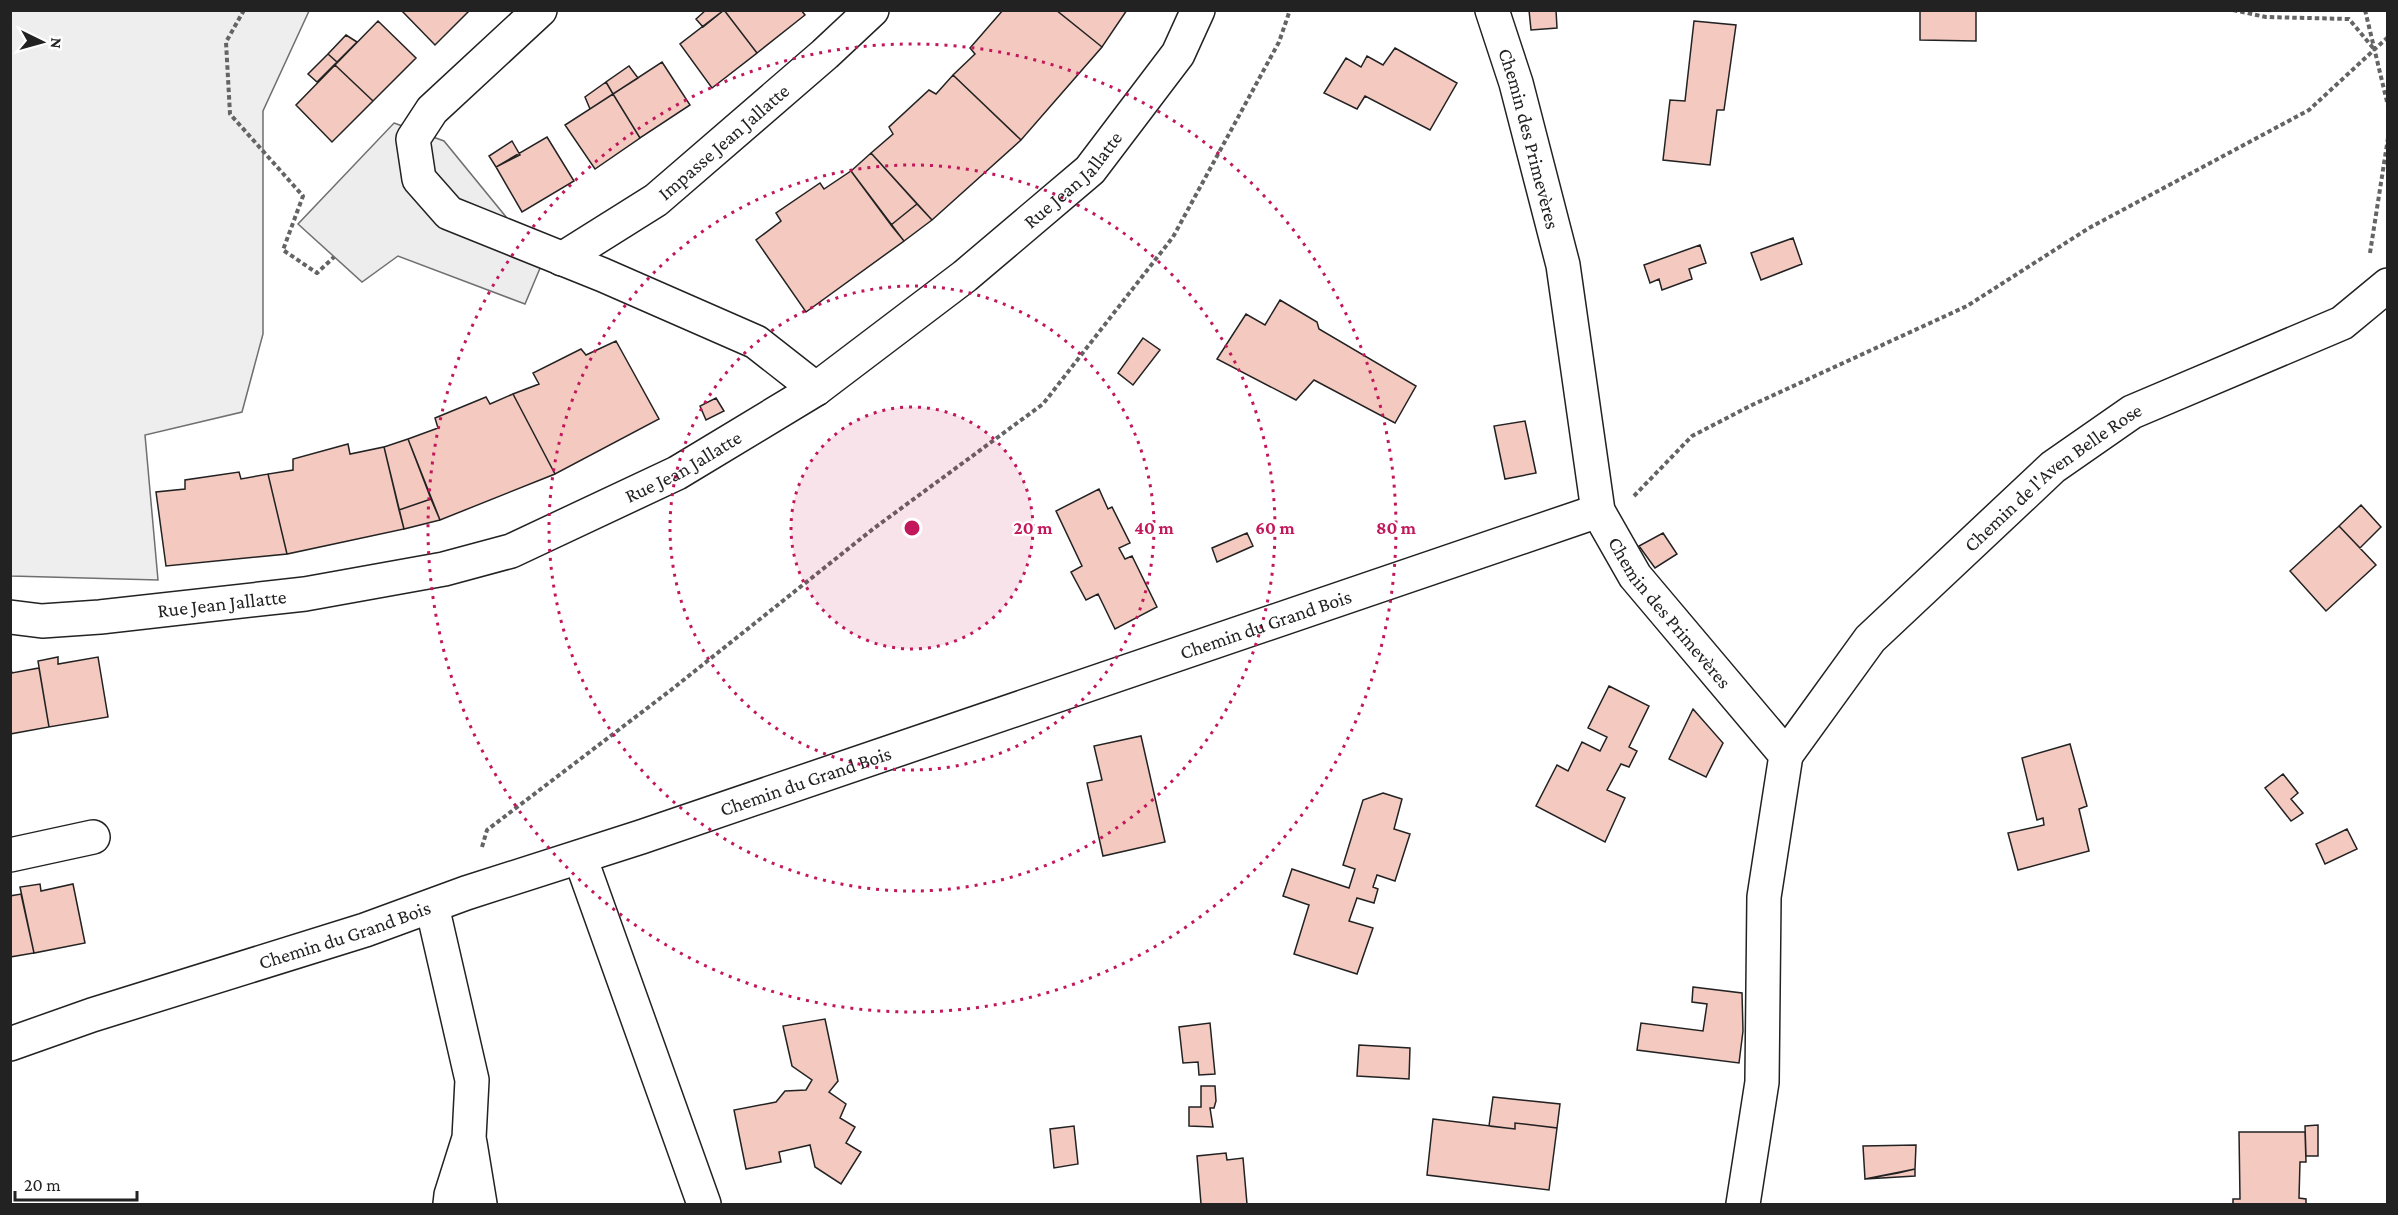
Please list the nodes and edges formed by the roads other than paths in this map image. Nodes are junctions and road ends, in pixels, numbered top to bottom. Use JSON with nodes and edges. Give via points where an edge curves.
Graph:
{"nodes":[{"id":1,"x":540,"y":10,"type":"edge"},
{"id":2,"x":872,"y":10,"type":"edge"},
{"id":3,"x":1198,"y":10,"type":"edge"},
{"id":4,"x":1491,"y":10,"type":"edge"},
{"id":5,"x":562,"y":259,"type":"junction"},
{"id":6,"x":2388,"y":285,"type":"edge"},
{"id":7,"x":816,"y":389,"type":"junction"},
{"id":8,"x":1598,"y":511,"type":"junction"},
{"id":9,"x":10,"y":617,"type":"edge"},
{"id":10,"x":1786,"y":755,"type":"junction"},
{"id":11,"x":93,"y":837,"type":"dead end"},
{"id":12,"x":10,"y":855,"type":"edge"},
{"id":13,"x":580,"y":857,"type":"junction"},
{"id":14,"x":432,"y":906,"type":"junction"},
{"id":15,"x":10,"y":1044,"type":"edge"},
{"id":16,"x":469,"y":1138,"type":"junction"},
{"id":17,"x":450,"y":1204,"type":"edge"},
{"id":18,"x":480,"y":1204,"type":"edge"},
{"id":19,"x":704,"y":1204,"type":"edge"},
{"id":20,"x":1743,"y":1204,"type":"edge"}],
"edges":[{"from":1,"to":5,"type":"street","via":[[432,110],[413,139],[419,179],[449,213]]},
{"from":2,"to":5,"type":"street","name":"Impasse Jean Jallatte","via":[[656,200]]},
{"from":3,"to":7,"type":"street","name":"Rue Jean Jallatte","via":[[1178,54],[1090,170],[965,276]]},
{"from":4,"to":8,"type":"street","name":"Chemin des Primevères","via":[[1516,83],[1563,265]]},
{"from":5,"to":7,"type":"street","via":[[756,342]]},
{"from":6,"to":10,"type":"street","name":"Chemin de l'Aven Belle Rose","via":[[2342,323],[2132,412],[2053,467],[1870,639]]},
{"from":7,"to":9,"type":"street","name":"Rue Jean Jallatte","via":[[677,473],[511,551],[444,569],[305,594],[100,617],[42,621]]},
{"from":8,"to":10,"type":"street","name":"Chemin des Primevères","via":[[1635,576]]},
{"from":8,"to":13,"type":"street","name":"Chemin du Grand Bois"},
{"from":10,"to":20,"type":"street","via":[[1764,897],[1762,1082]]},
{"from":11,"to":12,"type":"street"},
{"from":13,"to":14,"type":"street","name":"Chemin du Grand Bois"},
{"from":13,"to":19,"type":"street"},
{"from":14,"to":15,"type":"street","name":"Chemin du Grand Bois"},
{"from":14,"to":16,"type":"street","via":[[472,1080]]},
{"from":16,"to":17,"type":"street"},
{"from":16,"to":18,"type":"street"}]}
